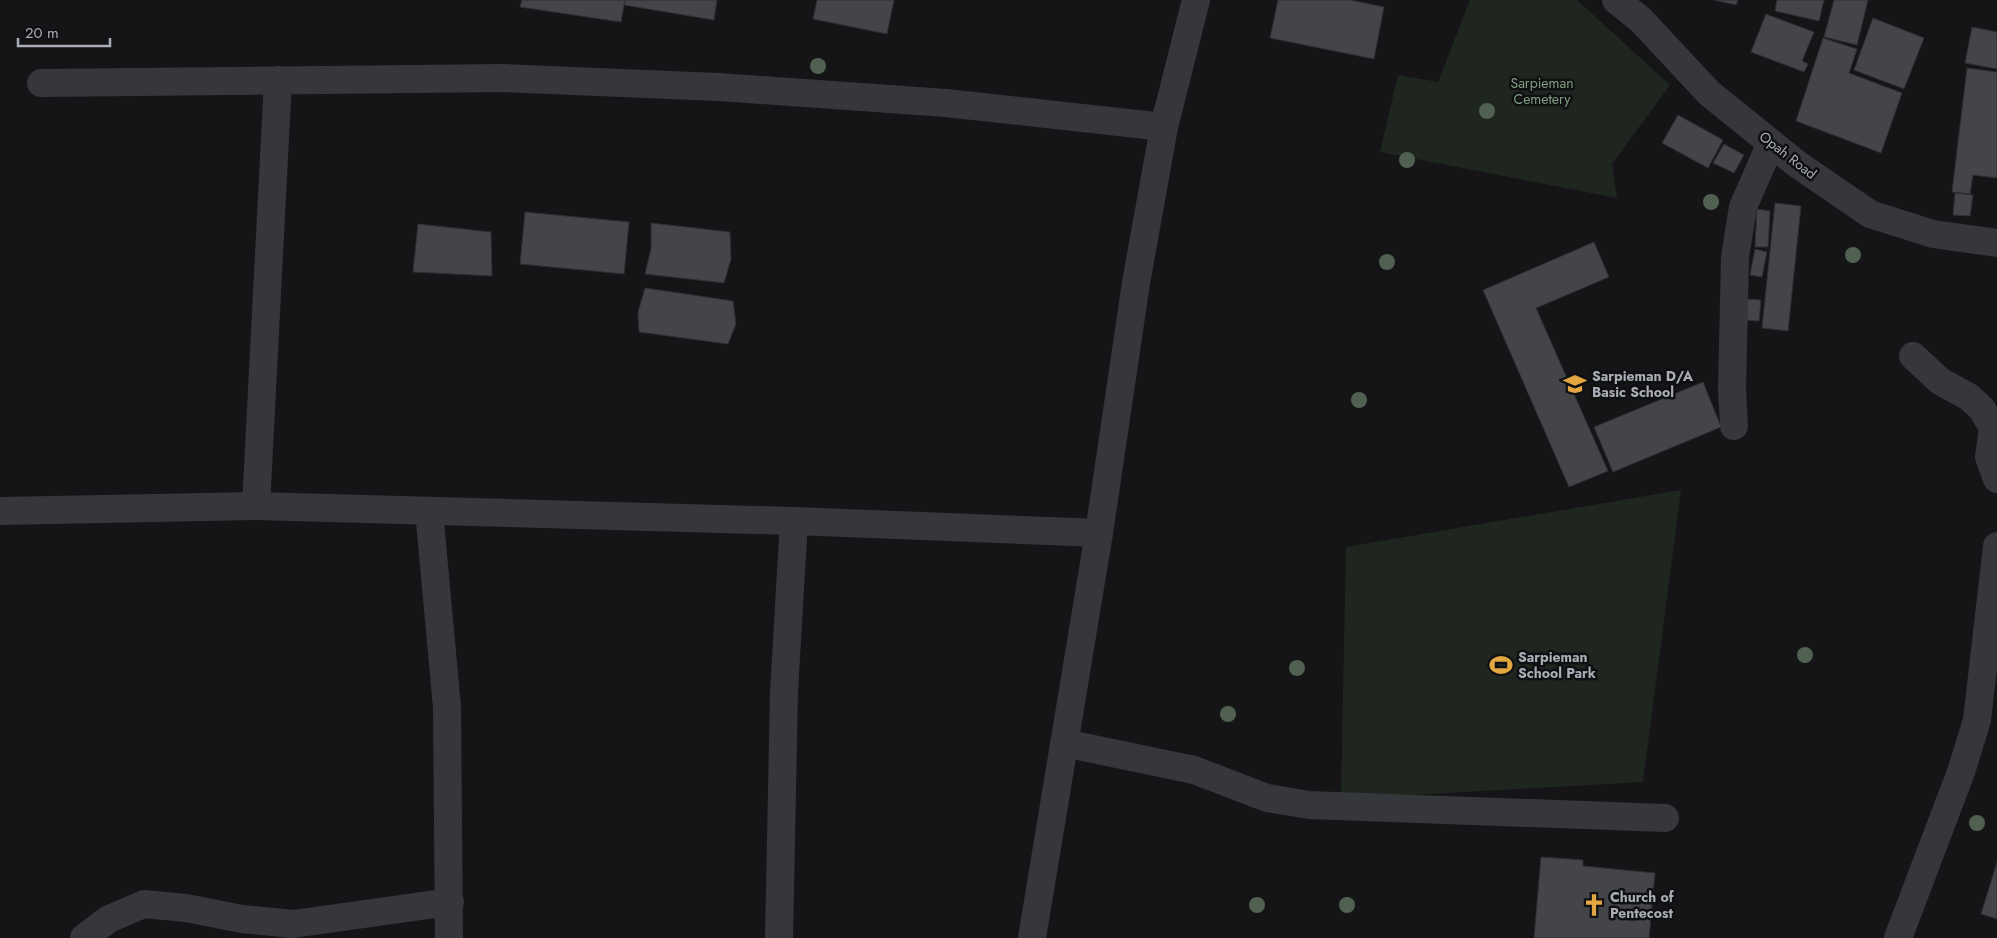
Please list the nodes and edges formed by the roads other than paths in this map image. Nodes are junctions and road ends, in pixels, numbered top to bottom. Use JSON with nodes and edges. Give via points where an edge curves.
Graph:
{"nodes":[{"id":1,"x":1196,"y":0,"type":"edge"},
{"id":2,"x":1616,"y":0,"type":"edge"},
{"id":3,"x":278,"y":80,"type":"junction"},
{"id":4,"x":40,"y":83,"type":"dead end"},
{"id":5,"x":1164,"y":127,"type":"junction"},
{"id":6,"x":1771,"y":143,"type":"junction"},
{"id":7,"x":1997,"y":243,"type":"edge"},
{"id":8,"x":1913,"y":356,"type":"dead end"},
{"id":9,"x":1734,"y":426,"type":"dead end"},
{"id":10,"x":1997,"y":479,"type":"edge"},
{"id":11,"x":256,"y":506,"type":"junction"},
{"id":12,"x":0,"y":511,"type":"edge"},
{"id":13,"x":429,"y":511,"type":"junction"},
{"id":14,"x":794,"y":521,"type":"junction"},
{"id":15,"x":1099,"y":533,"type":"junction"},
{"id":16,"x":1997,"y":546,"type":"edge"},
{"id":17,"x":1064,"y":743,"type":"junction"},
{"id":18,"x":1665,"y":818,"type":"dead end"},
{"id":19,"x":450,"y":902,"type":"junction"},
{"id":20,"x":84,"y":938,"type":"edge"},
{"id":21,"x":449,"y":938,"type":"edge"},
{"id":22,"x":779,"y":938,"type":"edge"},
{"id":23,"x":1032,"y":938,"type":"edge"},
{"id":24,"x":1898,"y":938,"type":"edge"}],
"edges":[{"from":1,"to":5,"type":"street"},
{"from":2,"to":6,"type":"street","name":"Opah Road","via":[[1641,20],[1709,93]]},
{"from":3,"to":4,"type":"street"},
{"from":3,"to":5,"type":"street","via":[[504,78],[719,87],[946,103]]},
{"from":3,"to":11,"type":"street"},
{"from":5,"to":15,"type":"street","via":[[1136,283]]},
{"from":6,"to":7,"type":"street","name":"Opah Road","via":[[1870,214],[1933,234]]},
{"from":6,"to":9,"type":"street","via":[[1743,207],[1735,256]]},
{"from":8,"to":10,"type":"street","via":[[1940,381],[1969,397],[1982,409],[1993,428],[1989,458]]},
{"from":11,"to":12,"type":"street"},
{"from":11,"to":13,"type":"street"},
{"from":13,"to":14,"type":"street"},
{"from":13,"to":19,"type":"street","via":[[447,707]]},
{"from":14,"to":15,"type":"street"},
{"from":14,"to":22,"type":"street","via":[[784,692]]},
{"from":15,"to":17,"type":"street"},
{"from":16,"to":24,"type":"street","via":[[1977,720],[1961,772]]},
{"from":17,"to":18,"type":"street","via":[[1194,770],[1267,798],[1310,805]]},
{"from":17,"to":23,"type":"street"},
{"from":19,"to":20,"type":"street","via":[[293,924],[144,904],[109,919]]},
{"from":19,"to":21,"type":"street"}]}
